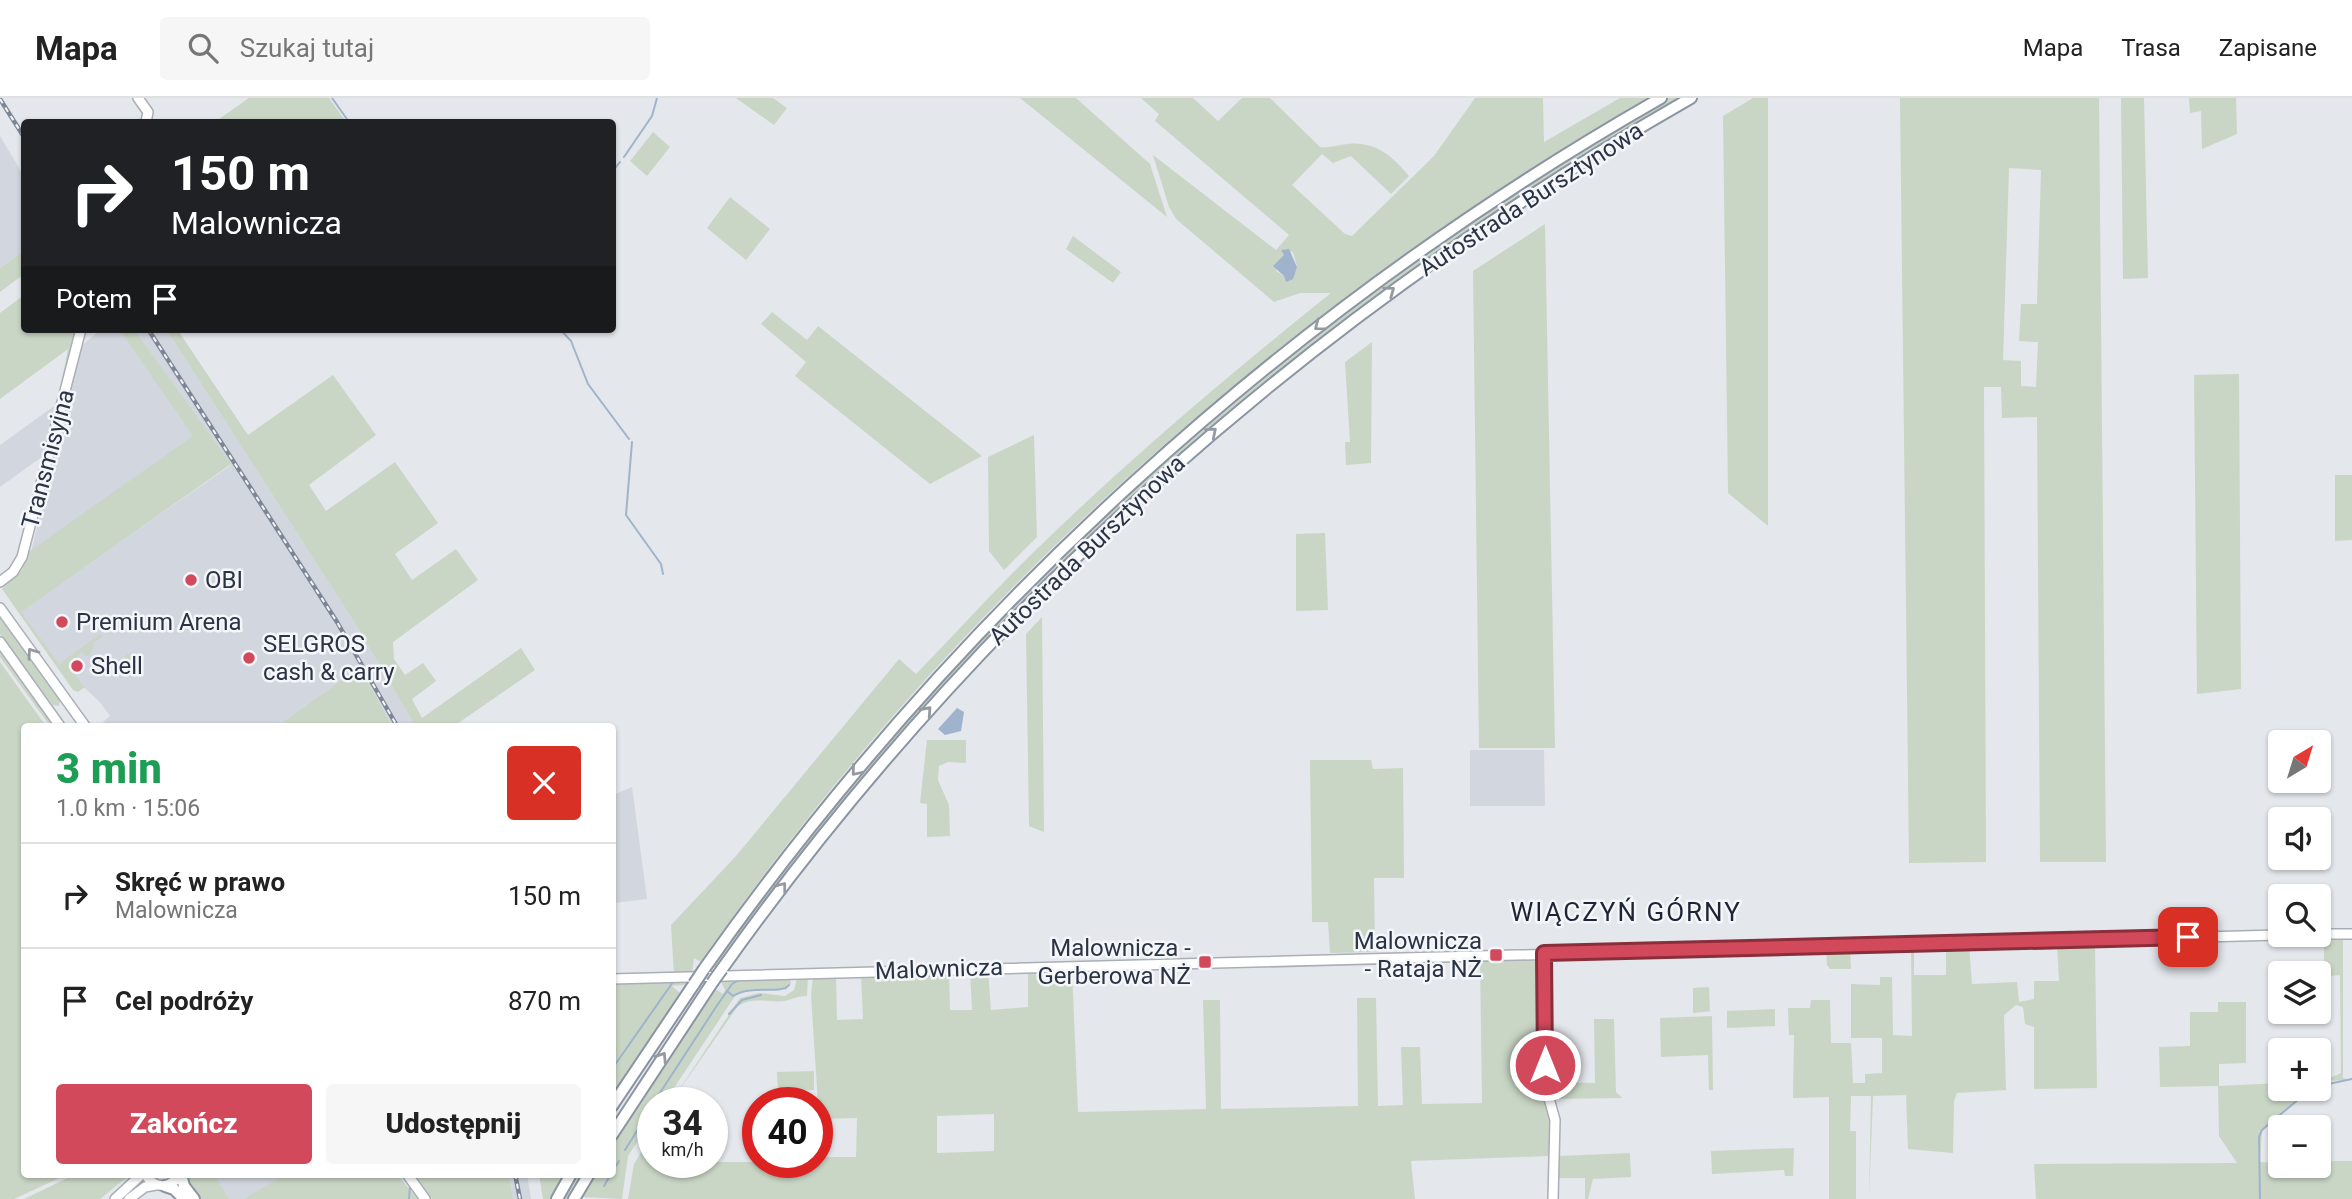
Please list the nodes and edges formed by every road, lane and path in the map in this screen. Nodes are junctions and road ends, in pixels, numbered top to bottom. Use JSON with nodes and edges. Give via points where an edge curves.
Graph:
{"nodes":[{"id":1,"x":138,"y":98,"type":"edge"},
{"id":2,"x":1661,"y":98,"type":"edge"},
{"id":3,"x":1691,"y":98,"type":"edge"},
{"id":4,"x":147,"y":119,"type":"edge"},
{"id":5,"x":80,"y":333,"type":"edge"},
{"id":6,"x":0,"y":582,"type":"edge"},
{"id":7,"x":0,"y":608,"type":"edge"},
{"id":8,"x":0,"y":642,"type":"edge"},
{"id":9,"x":58,"y":723,"type":"edge"},
{"id":10,"x":83,"y":723,"type":"edge"},
{"id":11,"x":2331,"y":934,"type":"edge"},
{"id":12,"x":2352,"y":934,"type":"edge"},
{"id":13,"x":2268,"y":935,"type":"edge"},
{"id":14,"x":1544,"y":953,"type":"junction"},
{"id":15,"x":616,"y":979,"type":"edge"},
{"id":16,"x":616,"y":1100,"type":"edge"},
{"id":17,"x":616,"y":1129,"type":"edge"},
{"id":18,"x":139,"y":1178,"type":"edge"},
{"id":19,"x":149,"y":1178,"type":"edge"},
{"id":20,"x":177,"y":1178,"type":"edge"},
{"id":21,"x":181,"y":1178,"type":"edge"},
{"id":22,"x":569,"y":1178,"type":"edge"},
{"id":23,"x":587,"y":1178,"type":"edge"},
{"id":24,"x":410,"y":1179,"type":"edge"},
{"id":25,"x":160,"y":1185,"type":"junction"},
{"id":26,"x":115,"y":1199,"type":"edge"},
{"id":27,"x":129,"y":1199,"type":"edge"},
{"id":28,"x":184,"y":1199,"type":"edge"},
{"id":29,"x":194,"y":1199,"type":"edge"},
{"id":30,"x":425,"y":1199,"type":"edge"},
{"id":31,"x":557,"y":1199,"type":"edge"},
{"id":32,"x":575,"y":1199,"type":"edge"},
{"id":33,"x":1553,"y":1199,"type":"edge"}],
"edges":[{"from":1,"to":4,"type":"street","via":[[148,112]]},
{"from":2,"to":16,"type":"highway","name":"Autostrada Bursztynowa","one_way":true,"bridge":true,"via":[[1504,194],[1396,268],[1270,365],[1142,474],[1022,588],[898,721],[796,844]]},
{"from":17,"to":3,"type":"highway","name":"Autostrada Bursztynowa","one_way":true,"bridge":true,"via":[[712,983],[816,844],[930,708],[1033,599],[1152,485],[1259,393],[1402,283],[1571,169]]},
{"from":5,"to":6,"type":"street","name":"Transmisyjna","via":[[22,557]]},
{"from":10,"to":7,"type":"street","one_way":true},
{"from":8,"to":9,"type":"street"},
{"from":11,"to":12,"type":"street","name":"Malownicza"},
{"from":13,"to":14,"type":"street","name":"Malownicza"},
{"from":14,"to":15,"type":"street","name":"Malownicza"},
{"from":14,"to":33,"type":"street","via":[[1545,1084],[1555,1120]]},
{"from":18,"to":26,"type":"street"},
{"from":19,"to":25,"type":"street"},
{"from":20,"to":25,"type":"street"},
{"from":21,"to":29,"type":"highway"},
{"from":22,"to":31,"type":"highway"},
{"from":23,"to":32,"type":"highway"},
{"from":24,"to":30,"type":"street"},
{"from":25,"to":27,"type":"street","via":[[145,1187]]},
{"from":25,"to":28,"type":"highway","via":[[174,1189]]}]}
